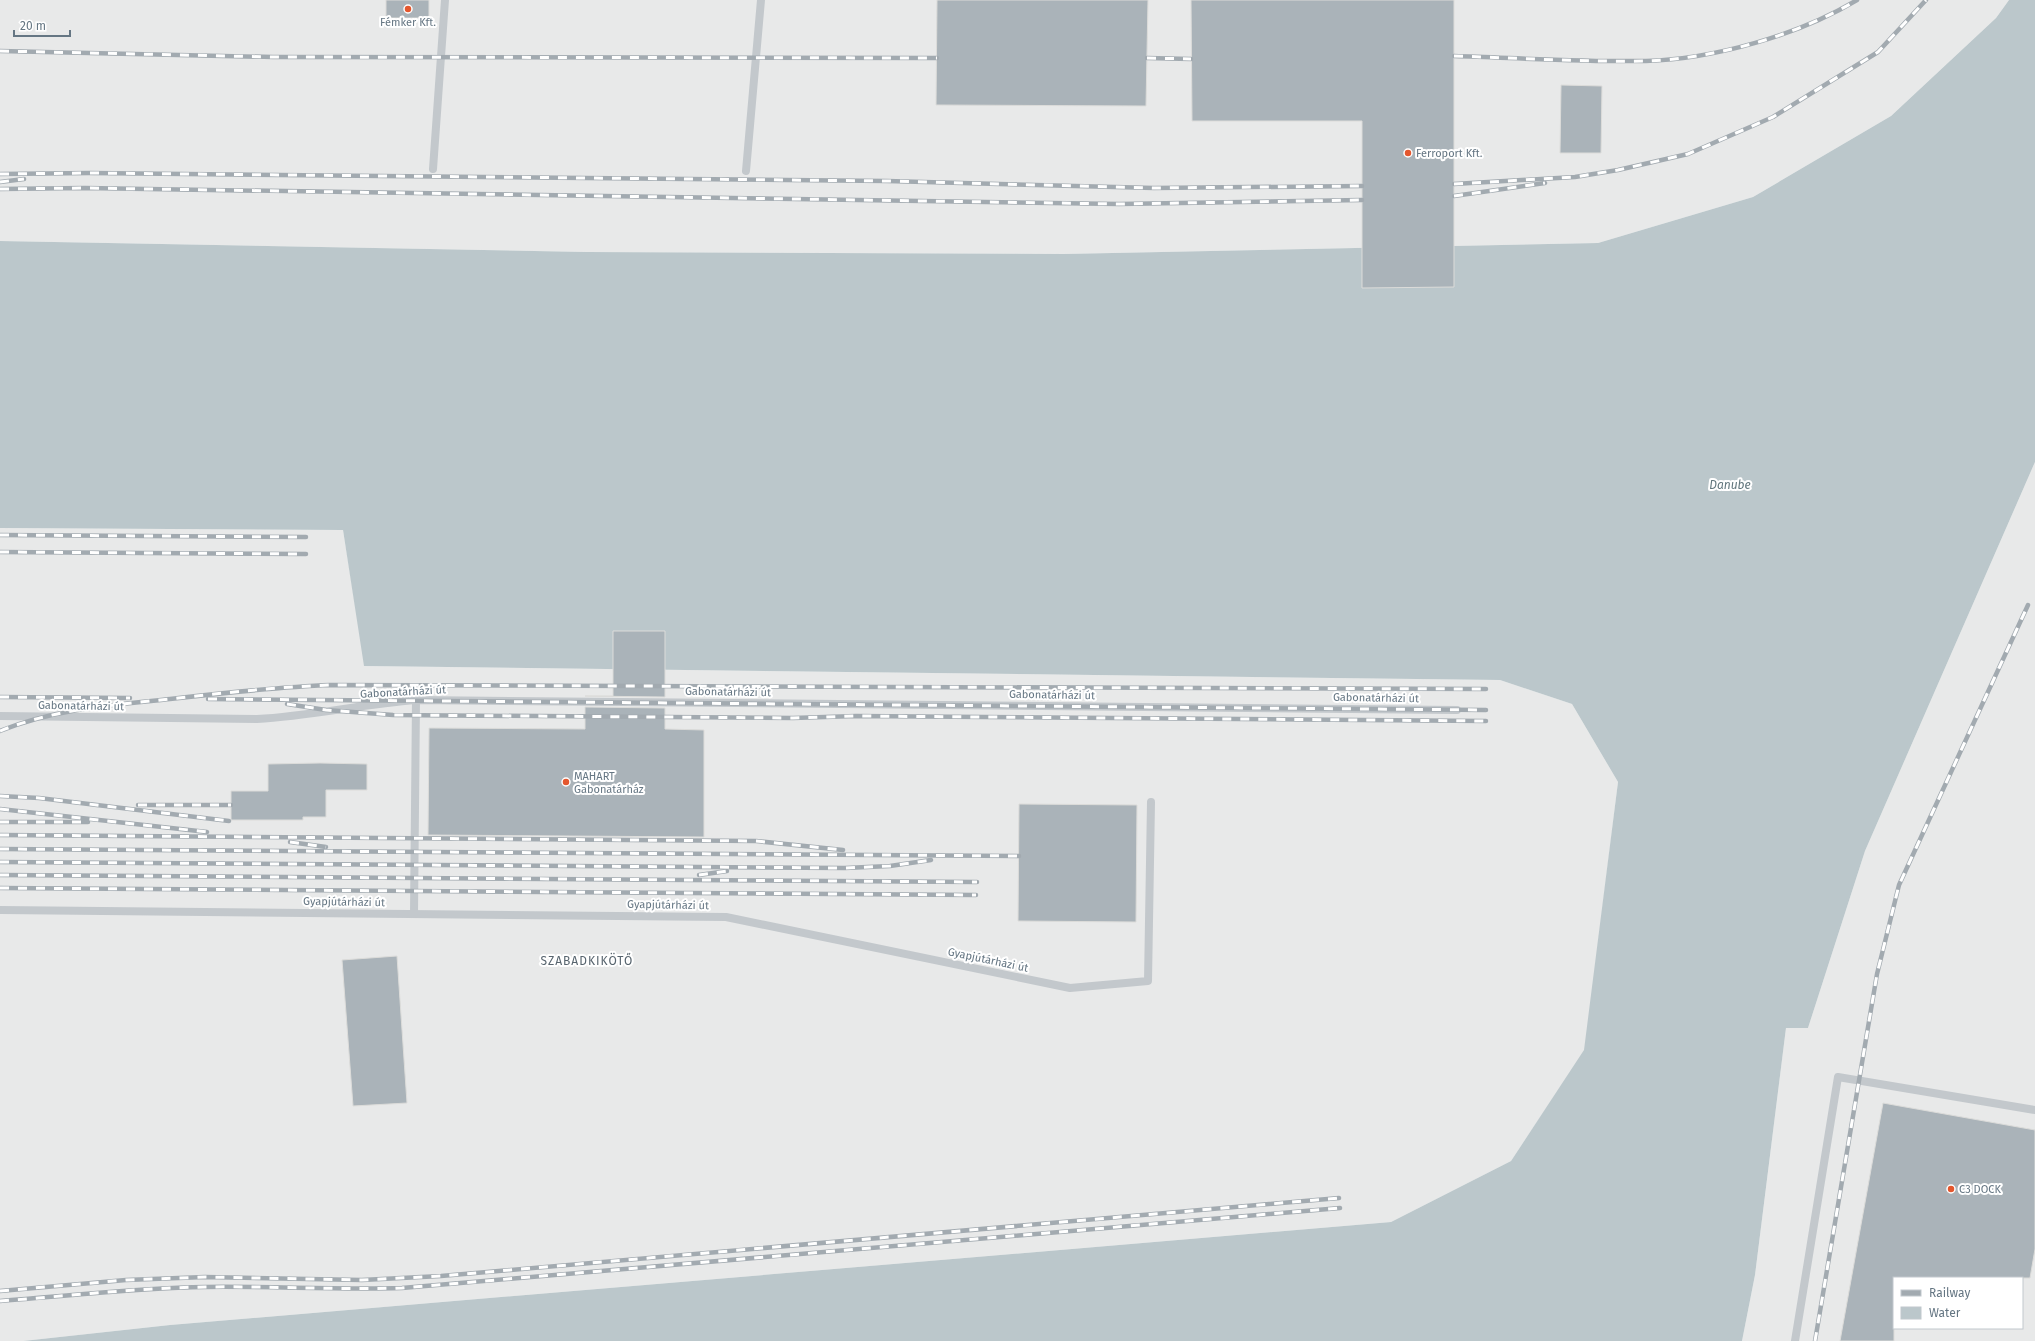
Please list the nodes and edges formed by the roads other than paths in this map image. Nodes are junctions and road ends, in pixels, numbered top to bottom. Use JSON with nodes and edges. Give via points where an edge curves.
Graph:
{"nodes":[{"id":1,"x":445,"y":0,"type":"edge"},
{"id":2,"x":761,"y":0,"type":"edge"},
{"id":3,"x":432,"y":169,"type":"dead end"},
{"id":4,"x":746,"y":171,"type":"dead end"},
{"id":5,"x":416,"y":700,"type":"junction"},
{"id":6,"x":1457,"y":710,"type":"dead end"},
{"id":7,"x":0,"y":716,"type":"edge"},
{"id":8,"x":1151,"y":802,"type":"dead end"},
{"id":9,"x":0,"y":910,"type":"edge"},
{"id":10,"x":414,"y":914,"type":"junction"},
{"id":11,"x":2035,"y":1110,"type":"edge"},
{"id":12,"x":1795,"y":1341,"type":"edge"}],
"edges":[{"from":1,"to":3,"type":"lane"},
{"from":2,"to":4,"type":"lane"},
{"from":5,"to":6,"type":"lane","name":"Gabonatárházi út"},
{"from":5,"to":7,"type":"lane","name":"Gabonatárházi út","via":[[257,719]]},
{"from":5,"to":10,"type":"lane"},
{"from":8,"to":10,"type":"lane","name":"Gyapjútárházi út","via":[[1148,981],[1070,988],[726,917]]},
{"from":9,"to":10,"type":"lane","name":"Gyapjútárházi út"},
{"from":11,"to":12,"type":"lane","via":[[1838,1077]]}]}
